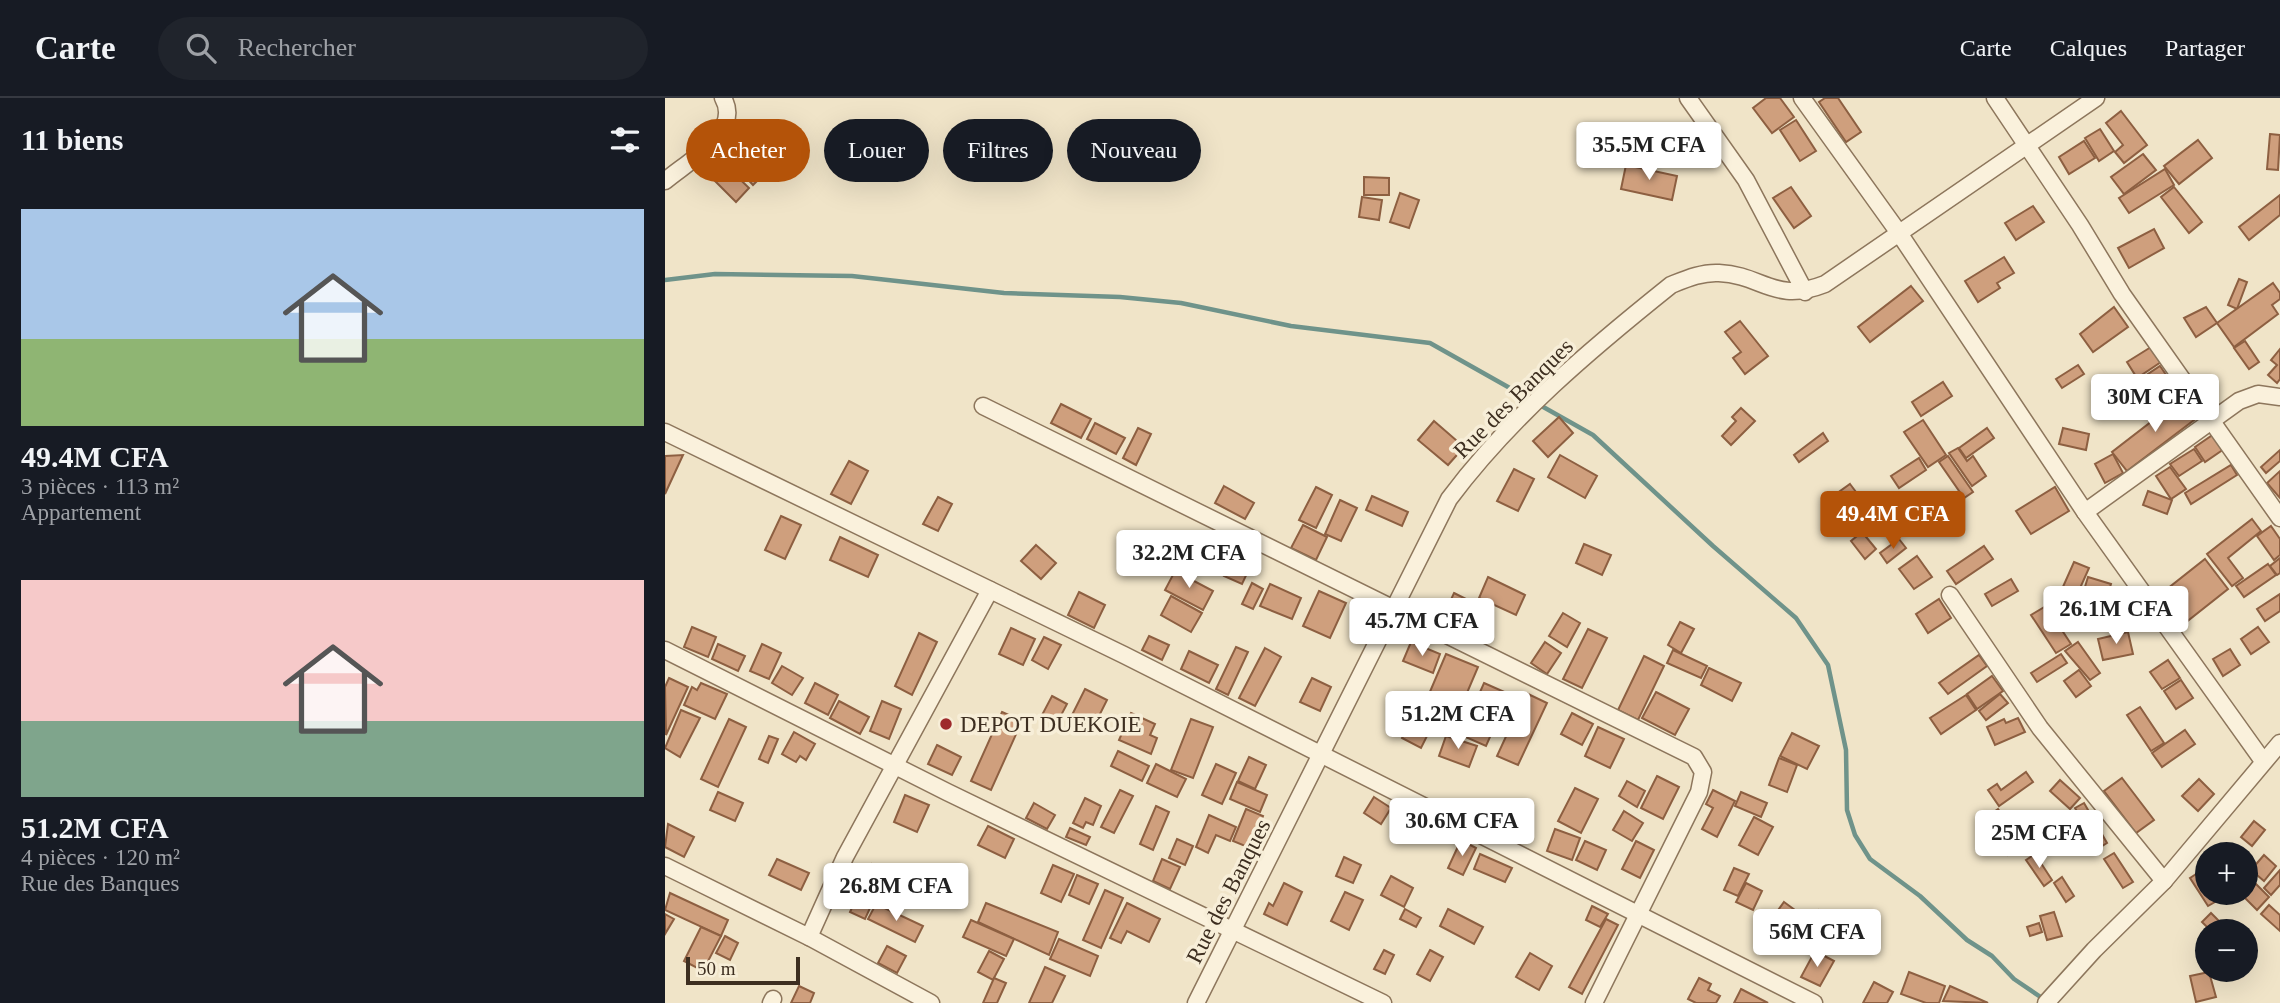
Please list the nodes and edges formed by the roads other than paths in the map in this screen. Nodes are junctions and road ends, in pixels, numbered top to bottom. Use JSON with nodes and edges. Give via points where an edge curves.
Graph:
{"nodes":[{"id":1,"x":723,"y":98,"type":"edge"},
{"id":2,"x":1688,"y":98,"type":"edge"},
{"id":3,"x":1802,"y":98,"type":"edge"},
{"id":4,"x":1994,"y":98,"type":"edge"},
{"id":5,"x":2096,"y":98,"type":"edge"},
{"id":6,"x":2028,"y":145,"type":"junction"},
{"id":7,"x":665,"y":181,"type":"edge"},
{"id":8,"x":1899,"y":233,"type":"junction"},
{"id":9,"x":1805,"y":292,"type":"junction"},
{"id":10,"x":2280,"y":397,"type":"edge"},
{"id":11,"x":983,"y":406,"type":"dead end"},
{"id":12,"x":2213,"y":421,"type":"junction"},
{"id":13,"x":665,"y":432,"type":"edge"},
{"id":14,"x":2085,"y":512,"type":"junction"},
{"id":15,"x":2280,"y":518,"type":"edge"},
{"id":16,"x":991,"y":590,"type":"junction"},
{"id":17,"x":1950,"y":595,"type":"dead end"},
{"id":18,"x":1393,"y":610,"type":"junction"},
{"id":19,"x":665,"y":650,"type":"edge"},
{"id":20,"x":2280,"y":743,"type":"edge"},
{"id":21,"x":1321,"y":756,"type":"junction"},
{"id":22,"x":2263,"y":761,"type":"junction"},
{"id":23,"x":896,"y":765,"type":"junction"},
{"id":24,"x":665,"y":866,"type":"edge"},
{"id":25,"x":2164,"y":881,"type":"junction"},
{"id":26,"x":1640,"y":914,"type":"junction"},
{"id":27,"x":1235,"y":929,"type":"junction"},
{"id":28,"x":809,"y":937,"type":"junction"},
{"id":29,"x":931,"y":1003,"type":"edge"},
{"id":30,"x":1196,"y":1003,"type":"edge"},
{"id":31,"x":1383,"y":1003,"type":"edge"},
{"id":32,"x":1594,"y":1003,"type":"edge"},
{"id":33,"x":1814,"y":1003,"type":"edge"},
{"id":34,"x":2046,"y":1003,"type":"edge"}],
"edges":[{"from":1,"to":7,"type":"street","via":[[729,112],[724,130]]},
{"from":2,"to":9,"type":"street","via":[[1745,180]]},
{"from":3,"to":8,"type":"street"},
{"from":4,"to":6,"type":"street"},
{"from":5,"to":6,"type":"street"},
{"from":6,"to":8,"type":"street"},
{"from":6,"to":12,"type":"street","via":[[2122,293]]},
{"from":8,"to":9,"type":"street","via":[[1825,284]]},
{"from":8,"to":14,"type":"street"},
{"from":9,"to":18,"type":"street","name":"Rue des Banques","via":[[1782,291],[1720,273],[1697,275],[1671,285],[1579,362],[1494,443],[1449,499]]},
{"from":10,"to":12,"type":"street","via":[[2269,393],[2250,396]]},
{"from":11,"to":18,"type":"street"},
{"from":12,"to":14,"type":"street"},
{"from":12,"to":15,"type":"street"},
{"from":13,"to":16,"type":"street"},
{"from":14,"to":22,"type":"street"},
{"from":16,"to":21,"type":"street"},
{"from":16,"to":23,"type":"street"},
{"from":17,"to":25,"type":"street","via":[[2040,728]]},
{"from":18,"to":21,"type":"street","name":"Rue des Banques"},
{"from":18,"to":26,"type":"street","via":[[1674,746],[1701,764],[1699,792]]},
{"from":19,"to":23,"type":"street"},
{"from":20,"to":22,"type":"street"},
{"from":21,"to":26,"type":"street"},
{"from":21,"to":27,"type":"street","name":"Rue des Banques"},
{"from":22,"to":25,"type":"street"},
{"from":23,"to":27,"type":"street"},
{"from":23,"to":28,"type":"street","via":[[845,857]]},
{"from":24,"to":28,"type":"street"},
{"from":25,"to":34,"type":"street"},
{"from":26,"to":32,"type":"street"},
{"from":26,"to":33,"type":"street"},
{"from":27,"to":30,"type":"street","name":"Rue des Banques"},
{"from":27,"to":31,"type":"street"},
{"from":28,"to":29,"type":"street"}]}
